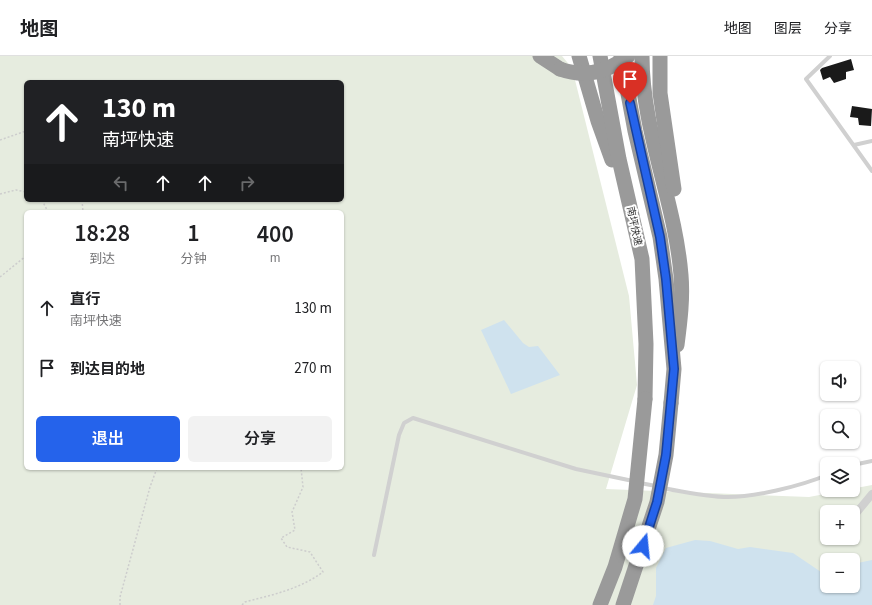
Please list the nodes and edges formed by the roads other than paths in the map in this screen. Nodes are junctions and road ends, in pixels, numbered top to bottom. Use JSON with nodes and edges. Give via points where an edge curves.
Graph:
{"nodes":[{"id":1,"x":540,"y":56,"type":"edge"},
{"id":2,"x":600,"y":56,"type":"edge"},
{"id":3,"x":621,"y":56,"type":"edge"},
{"id":4,"x":628,"y":56,"type":"edge"},
{"id":5,"x":642,"y":56,"type":"edge"},
{"id":6,"x":660,"y":56,"type":"edge"},
{"id":7,"x":830,"y":56,"type":"edge"},
{"id":8,"x":579,"y":57,"type":"edge"},
{"id":9,"x":872,"y":141,"type":"edge"},
{"id":10,"x":854,"y":146,"type":"junction"},
{"id":11,"x":872,"y":171,"type":"edge"},
{"id":12,"x":628,"y":196,"type":"junction"},
{"id":13,"x":677,"y":246,"type":"junction"},
{"id":14,"x":674,"y":369,"type":"junction"},
{"id":15,"x":872,"y":461,"type":"edge"},
{"id":16,"x":860,"y":464,"type":"edge"},
{"id":17,"x":820,"y":477,"type":"edge"},
{"id":18,"x":872,"y":494,"type":"edge"},
{"id":19,"x":860,"y":509,"type":"edge"},
{"id":20,"x":374,"y":555,"type":"dead end"},
{"id":21,"x":600,"y":605,"type":"edge"},
{"id":22,"x":623,"y":605,"type":"edge"}],
"edges":[{"from":1,"to":4,"type":"highway","bridge":true,"via":[[560,69],[578,74],[612,67]]},
{"from":2,"to":12,"type":"highway","name":"南坪快速"},
{"from":3,"to":14,"type":"highway","via":[[634,131],[660,237]]},
{"from":5,"to":13,"type":"highway","via":[[651,130]]},
{"from":6,"to":13,"type":"highway","via":[[660,93],[675,203]]},
{"from":7,"to":10,"type":"lane","via":[[806,79]]},
{"from":8,"to":12,"type":"highway","via":[[609,152]]},
{"from":9,"to":10,"type":"lane"},
{"from":10,"to":11,"type":"lane"},
{"from":12,"to":21,"type":"highway","name":"南坪快速","bridge":true,"via":[[642,259],[646,344],[645,399],[635,499],[615,567]]},
{"from":13,"to":14,"type":"highway","via":[[682,297]]},
{"from":14,"to":22,"type":"highway","bridge":true,"via":[[666,455],[657,502]]},
{"from":15,"to":16,"type":"lane"},
{"from":17,"to":20,"type":"lane","via":[[795,486],[739,496],[690,494],[576,469],[413,418],[404,423],[399,435]]},
{"from":18,"to":19,"type":"street"}]}
